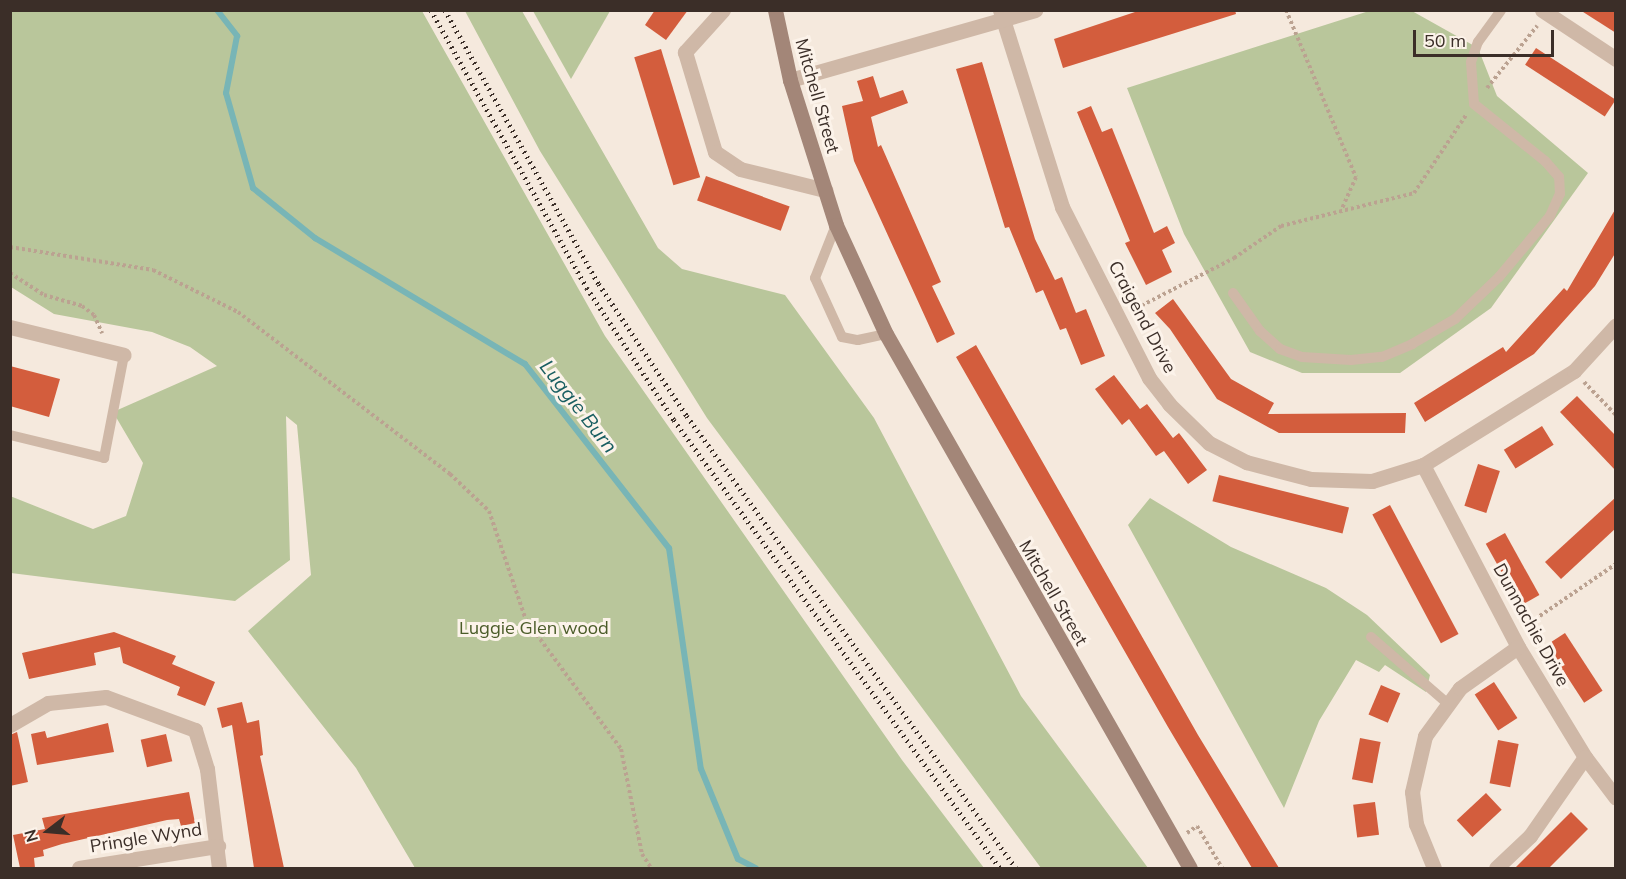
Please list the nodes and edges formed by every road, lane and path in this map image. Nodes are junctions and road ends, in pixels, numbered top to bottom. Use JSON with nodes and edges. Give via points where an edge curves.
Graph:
{"nodes":[{"id":1,"x":723,"y":10,"type":"edge"},
{"id":2,"x":775,"y":10,"type":"edge"},
{"id":3,"x":1035,"y":10,"type":"edge"},
{"id":4,"x":1286,"y":10,"type":"edge"},
{"id":5,"x":1501,"y":10,"type":"edge"},
{"id":6,"x":1544,"y":12,"type":"edge"},
{"id":7,"x":1001,"y":16,"type":"edge"},
{"id":8,"x":1616,"y":59,"type":"edge"},
{"id":9,"x":790,"y":80,"type":"junction"},
{"id":10,"x":1474,"y":104,"type":"junction"},
{"id":11,"x":825,"y":190,"type":"junction"},
{"id":12,"x":1342,"y":210,"type":"junction"},
{"id":13,"x":836,"y":225,"type":"junction"},
{"id":14,"x":10,"y":247,"type":"edge"},
{"id":15,"x":10,"y":273,"type":"edge"},
{"id":16,"x":1233,"y":294,"type":"dead end"},
{"id":17,"x":1118,"y":317,"type":"junction"},
{"id":18,"x":1616,"y":325,"type":"edge"},
{"id":19,"x":10,"y":327,"type":"edge"},
{"id":20,"x":886,"y":334,"type":"junction"},
{"id":21,"x":116,"y":353,"type":"junction"},
{"id":22,"x":1574,"y":371,"type":"junction"},
{"id":23,"x":1616,"y":415,"type":"edge"},
{"id":24,"x":10,"y":435,"type":"edge"},
{"id":25,"x":1423,"y":465,"type":"junction"},
{"id":26,"x":1616,"y":564,"type":"edge"},
{"id":27,"x":1371,"y":637,"type":"dead end"},
{"id":28,"x":1515,"y":641,"type":"junction"},
{"id":29,"x":1447,"y":703,"type":"junction"},
{"id":30,"x":10,"y":725,"type":"edge"},
{"id":31,"x":1585,"y":758,"type":"junction"},
{"id":32,"x":1616,"y":798,"type":"edge"},
{"id":33,"x":1174,"y":841,"type":"junction"},
{"id":34,"x":218,"y":846,"type":"junction"},
{"id":35,"x":79,"y":868,"type":"edge"},
{"id":36,"x":219,"y":868,"type":"edge"},
{"id":37,"x":651,"y":868,"type":"edge"},
{"id":38,"x":1190,"y":868,"type":"edge"},
{"id":39,"x":1222,"y":868,"type":"edge"},
{"id":40,"x":1434,"y":868,"type":"edge"},
{"id":41,"x":1496,"y":868,"type":"edge"}],
"edges":[{"from":1,"to":11,"type":"street","via":[[685,52],[715,152],[740,169]]},
{"from":2,"to":9,"type":"street","name":"Mitchell Street"},
{"from":3,"to":7,"type":"street"},
{"from":4,"to":12,"type":"path","via":[[1356,177]]},
{"from":5,"to":10,"type":"lane","via":[[1478,42],[1471,62]]},
{"from":6,"to":8,"type":"street"},
{"from":6,"to":10,"type":"path"},
{"from":7,"to":9,"type":"street"},
{"from":7,"to":17,"type":"street","name":"Craigend Drive","via":[[1062,207]]},
{"from":9,"to":11,"type":"street","name":"Mitchell Street"},
{"from":10,"to":12,"type":"path","via":[[1414,193]]},
{"from":10,"to":16,"type":"lane","via":[[1545,160],[1559,177],[1560,194],[1550,216],[1499,277],[1455,319],[1382,357],[1302,357],[1281,349],[1260,332]]},
{"from":11,"to":13,"type":"street","name":"Mitchell Street"},
{"from":12,"to":17,"type":"path","via":[[1281,226],[1234,258]]},
{"from":13,"to":20,"type":"street","name":"Mitchell Street"},
{"from":13,"to":20,"type":"lane","via":[[815,278],[842,337],[858,340]]},
{"from":14,"to":37,"type":"path","via":[[153,270],[238,312],[450,474],[489,511],[526,620],[621,749],[642,854]]},
{"from":15,"to":21,"type":"path","via":[[44,295],[82,306],[94,315]]},
{"from":17,"to":25,"type":"street","name":"Craigend Drive","via":[[1145,370],[1169,404],[1209,443],[1246,462],[1311,479],[1372,481]]},
{"from":18,"to":22,"type":"street","name":"Craigend Drive"},
{"from":19,"to":21,"type":"street"},
{"from":20,"to":33,"type":"street","name":"Mitchell Street"},
{"from":21,"to":24,"type":"lane","via":[[104,458]]},
{"from":22,"to":23,"type":"path"},
{"from":22,"to":25,"type":"street","name":"Craigend Drive"},
{"from":25,"to":28,"type":"street","name":"Dunnachie Drive"},
{"from":26,"to":28,"type":"path"},
{"from":27,"to":29,"type":"lane"},
{"from":28,"to":29,"type":"street"},
{"from":28,"to":31,"type":"street","name":"Dunnachie Drive"},
{"from":29,"to":40,"type":"street","via":[[1425,736],[1412,792],[1416,824]]},
{"from":30,"to":34,"type":"street","via":[[48,703],[106,697],[195,730],[207,769]]},
{"from":31,"to":32,"type":"street","name":"Dunnachie Drive"},
{"from":31,"to":41,"type":"street","via":[[1530,836]]},
{"from":33,"to":38,"type":"street","name":"Mitchell Street"},
{"from":33,"to":39,"type":"path","via":[[1197,826]]},
{"from":34,"to":35,"type":"street","name":"Pringle Wynd"},
{"from":34,"to":36,"type":"street"}]}
